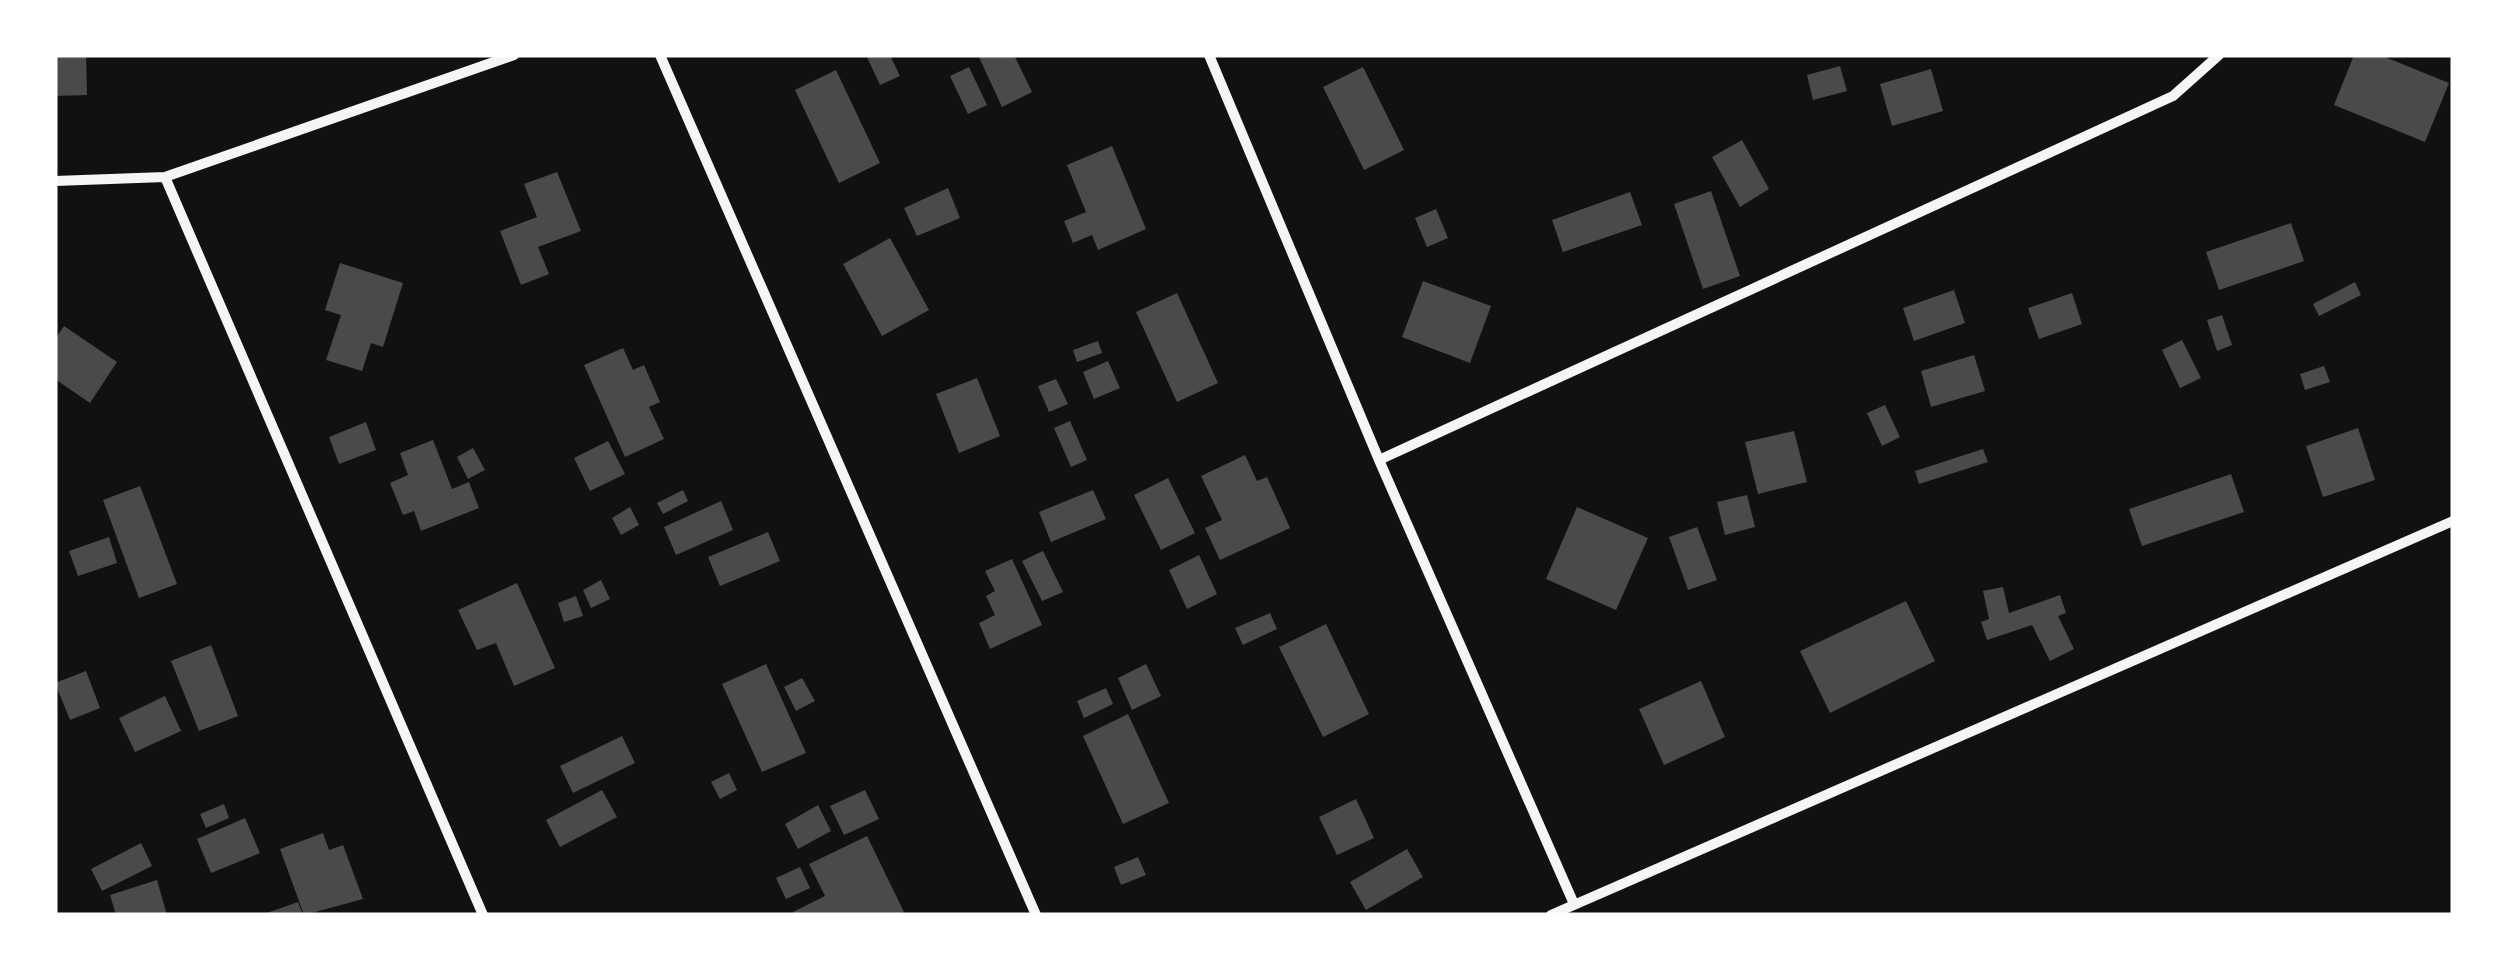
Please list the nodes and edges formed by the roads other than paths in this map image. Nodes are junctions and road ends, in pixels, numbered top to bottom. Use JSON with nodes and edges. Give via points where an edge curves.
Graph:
{"nodes":[{"id":1,"x":514,"y":55,"type":"edge"},
{"id":2,"x":660,"y":55,"type":"edge"},
{"id":3,"x":1209,"y":55,"type":"edge"},
{"id":4,"x":2219,"y":55,"type":"edge"},
{"id":5,"x":165,"y":177,"type":"junction"},
{"id":6,"x":55,"y":181,"type":"edge"},
{"id":7,"x":1379,"y":460,"type":"junction"},
{"id":8,"x":2453,"y":520,"type":"edge"},
{"id":9,"x":1574,"y":904,"type":"junction"},
{"id":10,"x":482,"y":915,"type":"edge"},
{"id":11,"x":1036,"y":915,"type":"edge"},
{"id":12,"x":1551,"y":915,"type":"edge"}],
"edges":[{"from":1,"to":5,"type":"street"},
{"from":2,"to":11,"type":"street"},
{"from":3,"to":7,"type":"street"},
{"from":4,"to":7,"type":"street","via":[[2173,96]]},
{"from":5,"to":6,"type":"street"},
{"from":5,"to":10,"type":"street"},
{"from":7,"to":9,"type":"street"},
{"from":8,"to":9,"type":"street"},
{"from":9,"to":12,"type":"street"}]}
